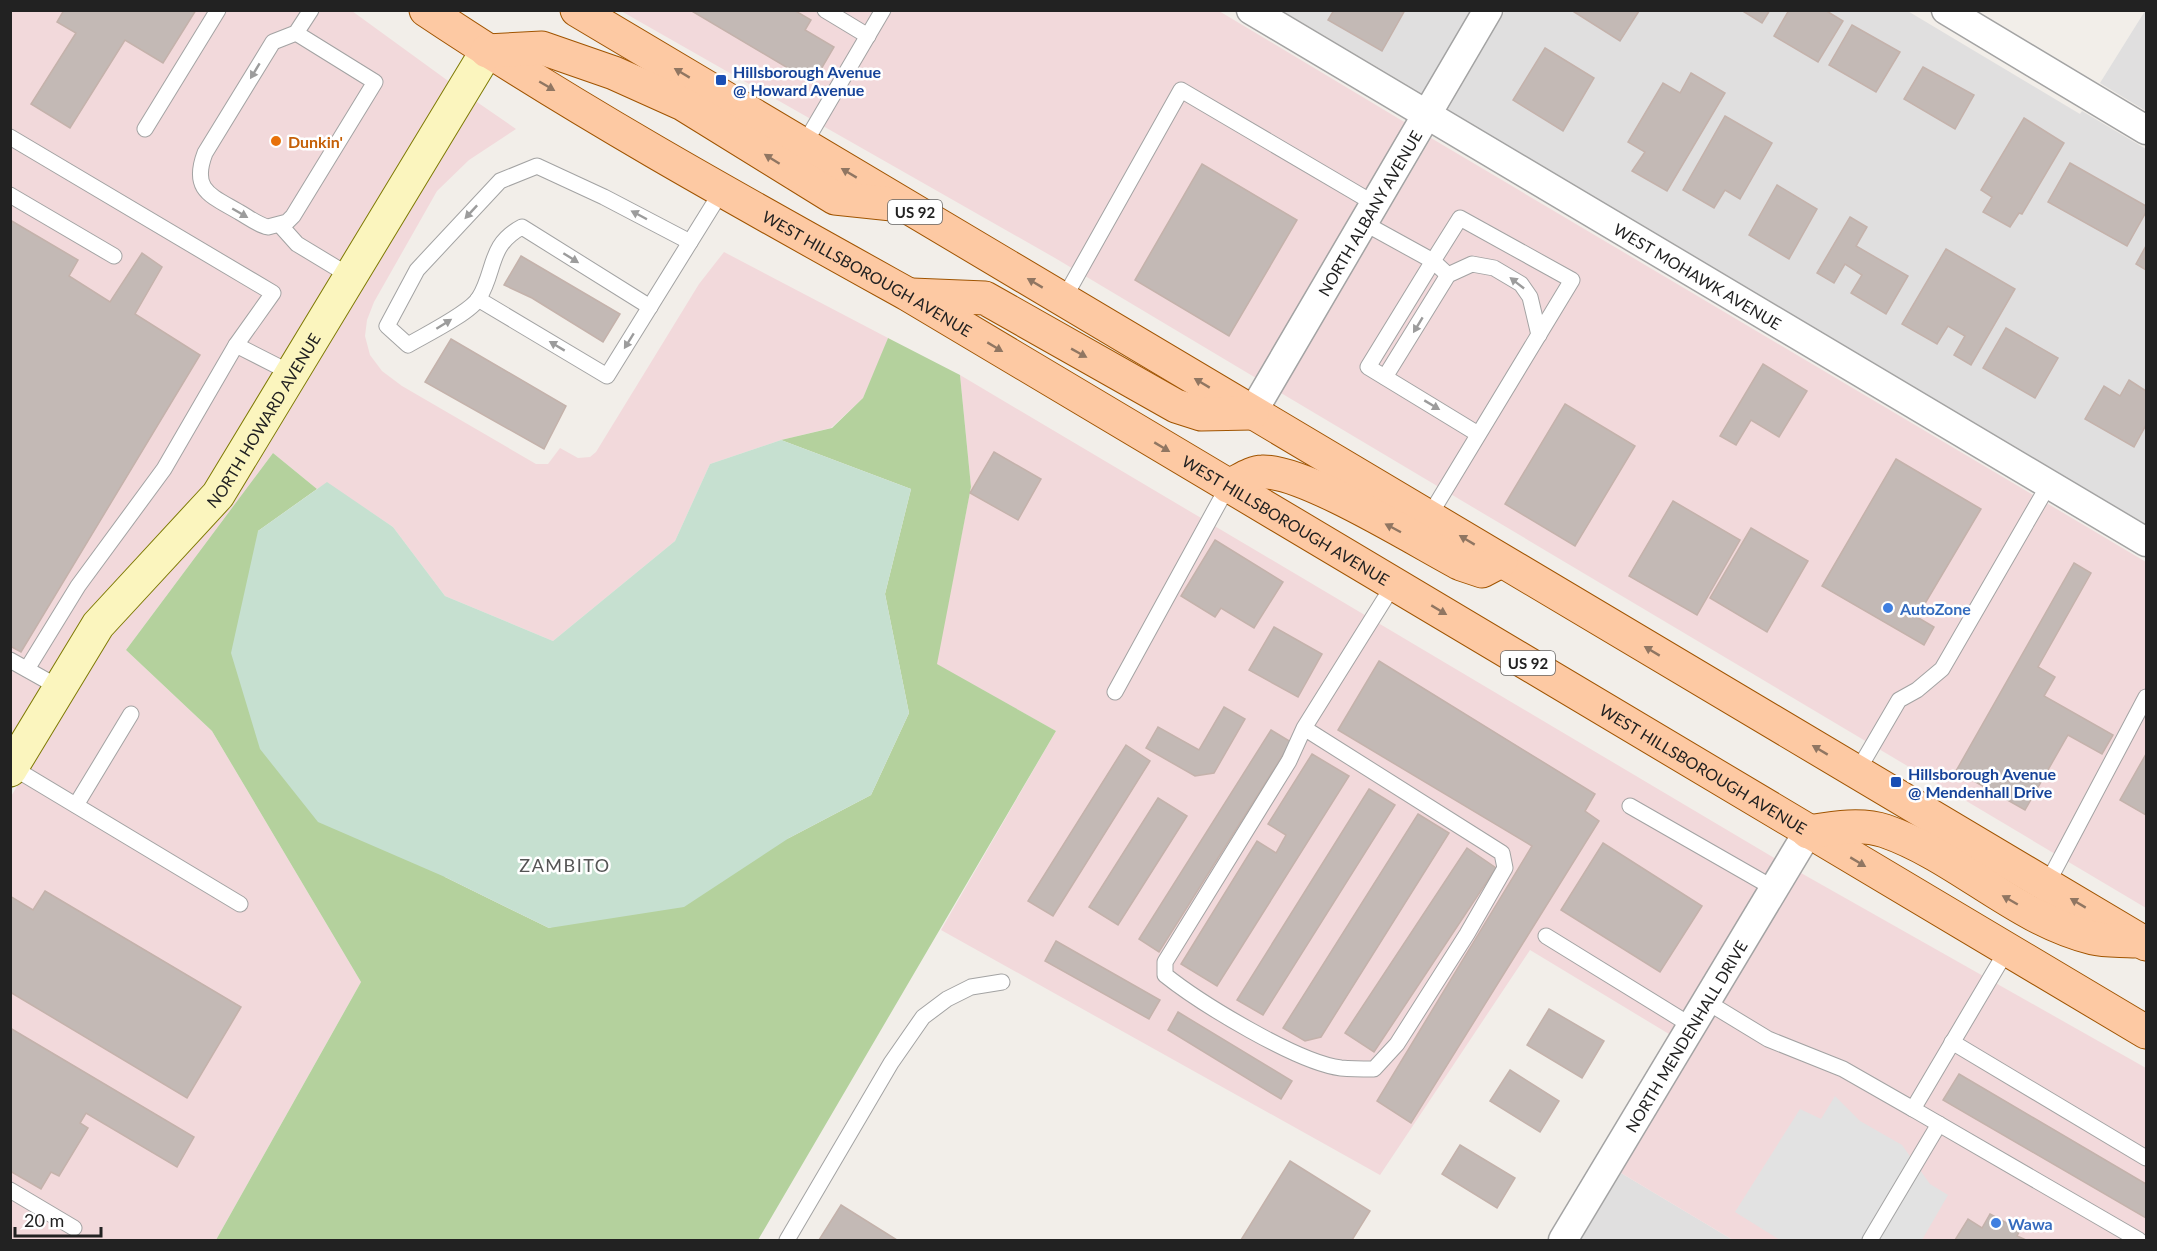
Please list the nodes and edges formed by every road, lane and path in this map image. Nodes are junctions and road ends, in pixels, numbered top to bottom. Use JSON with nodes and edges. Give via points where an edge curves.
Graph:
{"nodes":[{"id":1,"x":218,"y":10,"type":"edge"},
{"id":2,"x":311,"y":10,"type":"edge"},
{"id":3,"x":426,"y":10,"type":"edge"},
{"id":4,"x":577,"y":10,"type":"edge"},
{"id":5,"x":825,"y":10,"type":"edge"},
{"id":6,"x":883,"y":10,"type":"edge"},
{"id":7,"x":1251,"y":10,"type":"edge"},
{"id":8,"x":1488,"y":10,"type":"edge"},
{"id":9,"x":1946,"y":10,"type":"edge"},
{"id":10,"x":296,"y":33,"type":"junction"},
{"id":11,"x":867,"y":36,"type":"junction"},
{"id":12,"x":487,"y":51,"type":"junction"},
{"id":13,"x":1427,"y":116,"type":"junction"},
{"id":14,"x":145,"y":129,"type":"dead end"},
{"id":15,"x":2146,"y":130,"type":"edge"},
{"id":16,"x":10,"y":136,"type":"edge"},
{"id":17,"x":803,"y":146,"type":"junction"},
{"id":18,"x":723,"y":189,"type":"junction"},
{"id":19,"x":10,"y":195,"type":"edge"},
{"id":20,"x":903,"y":206,"type":"junction"},
{"id":21,"x":1370,"y":213,"type":"junction"},
{"id":22,"x":280,"y":225,"type":"junction"},
{"id":23,"x":690,"y":242,"type":"junction"},
{"id":24,"x":114,"y":256,"type":"dead end"},
{"id":25,"x":1433,"y":261,"type":"junction"},
{"id":26,"x":1448,"y":275,"type":"junction"},
{"id":27,"x":350,"y":276,"type":"junction"},
{"id":28,"x":909,"y":295,"type":"junction"},
{"id":29,"x":478,"y":299,"type":"junction"},
{"id":30,"x":1063,"y":300,"type":"junction"},
{"id":31,"x":650,"y":306,"type":"junction"},
{"id":32,"x":1539,"y":335,"type":"junction"},
{"id":33,"x":236,"y":345,"type":"junction"},
{"id":34,"x":291,"y":373,"type":"junction"},
{"id":35,"x":1385,"y":377,"type":"junction"},
{"id":36,"x":1252,"y":413,"type":"junction"},
{"id":37,"x":1478,"y":434,"type":"junction"},
{"id":38,"x":2049,"y":484,"type":"junction"},
{"id":39,"x":1228,"y":486,"type":"junction"},
{"id":40,"x":1428,"y":518,"type":"junction"},
{"id":41,"x":2146,"y":542,"type":"edge"},
{"id":42,"x":1501,"y":561,"type":"junction"},
{"id":43,"x":1394,"y":584,"type":"junction"},
{"id":44,"x":10,"y":660,"type":"edge"},
{"id":45,"x":27,"y":669,"type":"junction"},
{"id":46,"x":60,"y":688,"type":"junction"},
{"id":47,"x":1115,"y":692,"type":"dead end"},
{"id":48,"x":2146,"y":697,"type":"edge"},
{"id":49,"x":131,"y":714,"type":"dead end"},
{"id":50,"x":1304,"y":728,"type":"junction"},
{"id":51,"x":11,"y":768,"type":"edge"},
{"id":52,"x":1857,"y":772,"type":"junction"},
{"id":53,"x":76,"y":805,"type":"junction"},
{"id":54,"x":1630,"y":806,"type":"dead end"},
{"id":55,"x":1808,"y":832,"type":"junction"},
{"id":56,"x":2047,"y":885,"type":"junction"},
{"id":57,"x":1775,"y":889,"type":"junction"},
{"id":58,"x":240,"y":904,"type":"dead end"},
{"id":59,"x":1546,"y":936,"type":"dead end"},
{"id":60,"x":2145,"y":943,"type":"edge"},
{"id":61,"x":2007,"y":950,"type":"junction"},
{"id":62,"x":1002,"y":982,"type":"dead end"},
{"id":63,"x":1700,"y":1014,"type":"junction"},
{"id":64,"x":2146,"y":1032,"type":"edge"},
{"id":65,"x":1952,"y":1042,"type":"junction"},
{"id":66,"x":1913,"y":1108,"type":"junction"},
{"id":67,"x":1939,"y":1124,"type":"junction"},
{"id":68,"x":2146,"y":1158,"type":"edge"},
{"id":69,"x":10,"y":1190,"type":"edge"},
{"id":70,"x":74,"y":1228,"type":"dead end"},
{"id":71,"x":787,"y":1240,"type":"edge"},
{"id":72,"x":1563,"y":1240,"type":"edge"},
{"id":73,"x":1870,"y":1240,"type":"edge"},
{"id":74,"x":2139,"y":1240,"type":"edge"}],
"edges":[{"from":1,"to":14,"type":"lane"},
{"from":2,"to":10,"type":"lane"},
{"from":3,"to":12,"type":"main road","name":"WEST HILLSBOROUGH AVENUE","number":"US 92"},
{"from":17,"to":4,"type":"main road","number":"US 92","one_way":true},
{"from":5,"to":11,"type":"lane"},
{"from":6,"to":11,"type":"lane"},
{"from":7,"to":13,"type":"street","name":"WEST MOHAWK AVENUE"},
{"from":8,"to":13,"type":"street","name":"NORTH ALBANY AVENUE"},
{"from":9,"to":15,"type":"street"},
{"from":10,"to":22,"type":"lane","via":[[375,82],[298,207]]},
{"from":10,"to":22,"type":"lane","one_way":true,"via":[[273,42],[205,153],[199,175],[208,194],[262,226]]},
{"from":11,"to":17,"type":"lane"},
{"from":12,"to":18,"type":"main road","name":"WEST HILLSBOROUGH AVENUE","number":"US 92","one_way":true},
{"from":20,"to":12,"type":"main road","one_way":true,"via":[[835,198],[683,104],[614,73],[542,48]]},
{"from":12,"to":27,"type":"street","name":"NORTH HOWARD AVENUE"},
{"from":13,"to":21,"type":"street","name":"NORTH ALBANY AVENUE"},
{"from":13,"to":38,"type":"street","name":"WEST MOHAWK AVENUE"},
{"from":16,"to":33,"type":"lane","via":[[273,293]]},
{"from":20,"to":17,"type":"main road","number":"US 92","one_way":true},
{"from":18,"to":23,"type":"lane"},
{"from":18,"to":28,"type":"main road","name":"WEST HILLSBOROUGH AVENUE","number":"US 92"},
{"from":19,"to":24,"type":"lane"},
{"from":30,"to":20,"type":"main road","number":"US 92","one_way":true},
{"from":21,"to":25,"type":"lane"},
{"from":21,"to":30,"type":"lane","via":[[1181,90]]},
{"from":21,"to":36,"type":"street","name":"NORTH ALBANY AVENUE"},
{"from":22,"to":27,"type":"lane","via":[[297,244]]},
{"from":23,"to":29,"type":"lane","one_way":true,"via":[[537,166],[500,180],[417,270],[387,326],[408,345]]},
{"from":23,"to":31,"type":"lane"},
{"from":25,"to":26,"type":"lane"},
{"from":25,"to":32,"type":"lane","via":[[1460,218],[1572,280]]},
{"from":25,"to":35,"type":"lane","via":[[1368,367]]},
{"from":32,"to":26,"type":"lane","one_way":true,"via":[[1530,297],[1521,284],[1494,268],[1472,264]]},
{"from":26,"to":35,"type":"lane","one_way":true},
{"from":27,"to":34,"type":"street","name":"NORTH HOWARD AVENUE"},
{"from":28,"to":36,"type":"main road","one_way":true,"via":[[985,298],[1176,406],[1201,414]]},
{"from":28,"to":39,"type":"main road","name":"WEST HILLSBOROUGH AVENUE","number":"US 92","one_way":true},
{"from":31,"to":29,"type":"lane","one_way":true,"via":[[607,376]]},
{"from":29,"to":31,"type":"lane","one_way":true,"via":[[497,248],[508,234],[522,227]]},
{"from":36,"to":30,"type":"main road","number":"US 92","one_way":true},
{"from":32,"to":37,"type":"lane"},
{"from":33,"to":34,"type":"lane"},
{"from":33,"to":45,"type":"lane","via":[[164,469],[78,586]]},
{"from":34,"to":46,"type":"street","name":"NORTH HOWARD AVENUE","via":[[218,495],[98,625]]},
{"from":35,"to":37,"type":"lane","one_way":true},
{"from":36,"to":40,"type":"main road","number":"US 92"},
{"from":37,"to":40,"type":"lane"},
{"from":38,"to":41,"type":"street","name":"WEST MOHAWK AVENUE"},
{"from":38,"to":52,"type":"lane","via":[[1942,669],[1899,700]]},
{"from":42,"to":39,"type":"main road","one_way":true,"via":[[1482,571],[1461,564],[1293,477],[1261,472]]},
{"from":39,"to":43,"type":"main road","name":"WEST HILLSBOROUGH AVENUE","number":"US 92"},
{"from":39,"to":47,"type":"lane"},
{"from":42,"to":40,"type":"main road","number":"US 92","one_way":true},
{"from":52,"to":42,"type":"main road","number":"US 92","one_way":true},
{"from":43,"to":50,"type":"lane"},
{"from":43,"to":55,"type":"main road","name":"WEST HILLSBOROUGH AVENUE","number":"US 92","one_way":true},
{"from":44,"to":45,"type":"lane"},
{"from":45,"to":46,"type":"lane"},
{"from":46,"to":51,"type":"street","name":"NORTH HOWARD AVENUE"},
{"from":48,"to":56,"type":"lane"},
{"from":49,"to":53,"type":"lane"},
{"from":50,"to":50,"type":"lane","via":[[1289,761],[1165,962],[1165,975],[1297,1055],[1340,1068],[1374,1069],[1397,1044],[1467,934],[1504,868],[1502,853]]},
{"from":51,"to":53,"type":"lane"},
{"from":52,"to":56,"type":"main road","number":"US 92"},
{"from":53,"to":58,"type":"lane"},
{"from":54,"to":57,"type":"lane"},
{"from":55,"to":57,"type":"street","name":"NORTH MENDENHALL DRIVE"},
{"from":60,"to":55,"type":"main road","one_way":true,"via":[[2093,938],[2045,921],[1921,848],[1884,831],[1846,826]]},
{"from":55,"to":61,"type":"main road","name":"WEST HILLSBOROUGH AVENUE","number":"US 92","one_way":true},
{"from":60,"to":56,"type":"main road","number":"US 92","one_way":true},
{"from":57,"to":63,"type":"street","name":"NORTH MENDENHALL DRIVE"},
{"from":59,"to":63,"type":"lane"},
{"from":61,"to":64,"type":"main road","name":"WEST HILLSBOROUGH AVENUE","number":"US 92"},
{"from":61,"to":65,"type":"lane"},
{"from":62,"to":71,"type":"lane","via":[[971,987],[923,1017],[891,1063]]},
{"from":63,"to":66,"type":"lane","via":[[1843,1069]]},
{"from":63,"to":72,"type":"street","name":"NORTH MENDENHALL DRIVE"},
{"from":65,"to":66,"type":"lane"},
{"from":65,"to":68,"type":"lane"},
{"from":66,"to":67,"type":"lane"},
{"from":67,"to":73,"type":"lane"},
{"from":67,"to":74,"type":"lane"},
{"from":69,"to":70,"type":"lane"}]}
